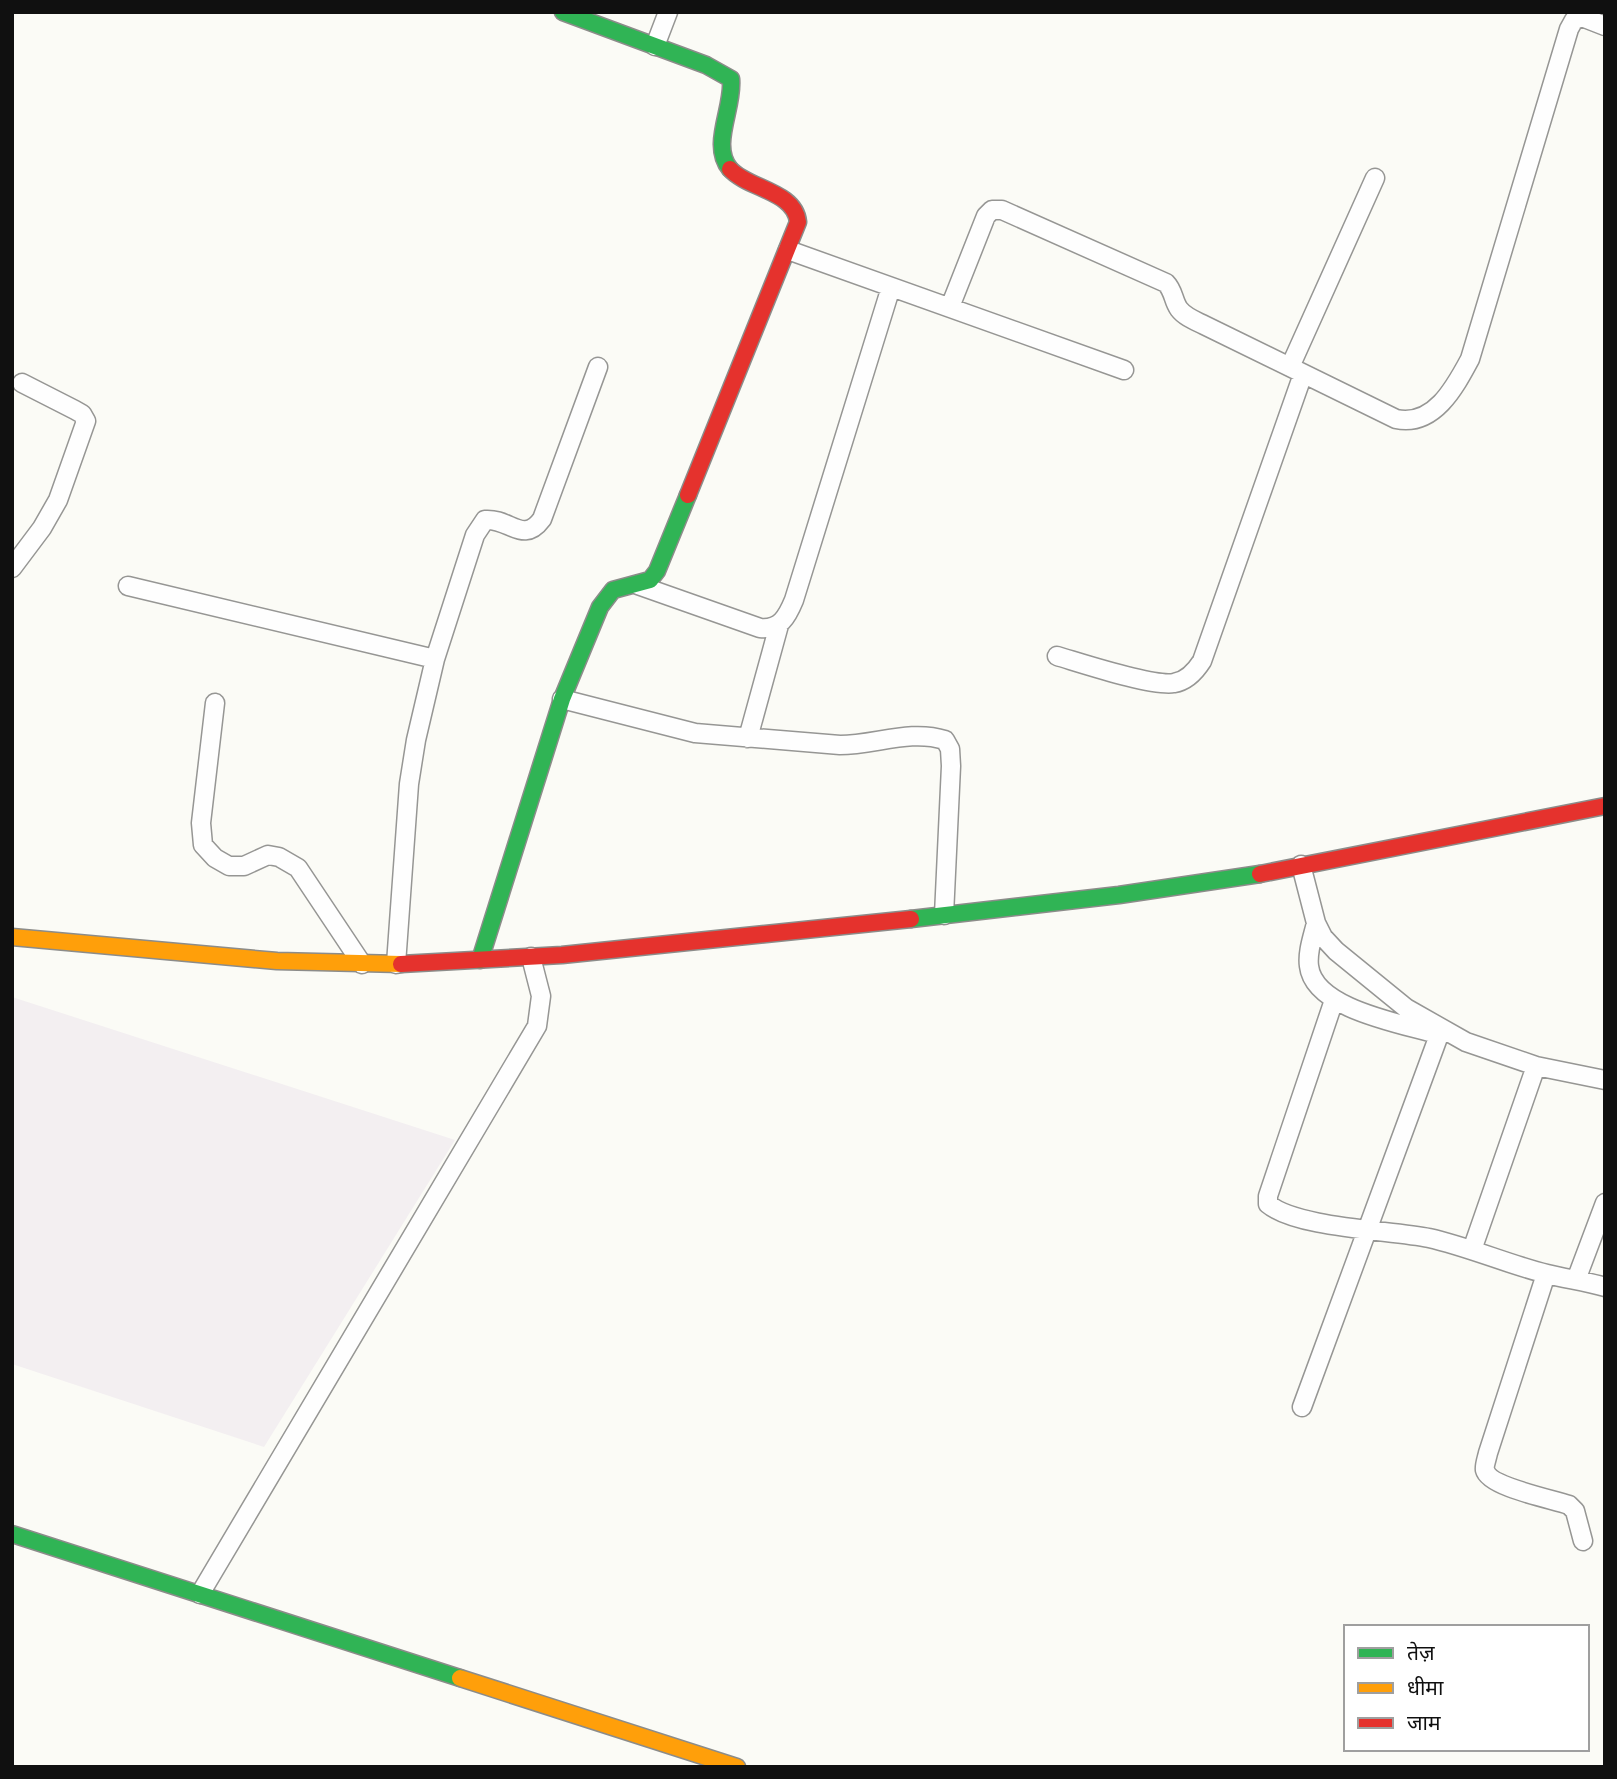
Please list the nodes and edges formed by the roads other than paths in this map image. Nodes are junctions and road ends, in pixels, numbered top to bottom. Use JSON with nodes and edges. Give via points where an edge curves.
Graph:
{"nodes":[{"id":1,"x":668,"y":12,"type":"edge"},
{"id":2,"x":570,"y":14,"type":"edge"},
{"id":3,"x":1579,"y":15,"type":"edge"},
{"id":4,"x":1605,"y":26,"type":"edge"},
{"id":5,"x":655,"y":47,"type":"junction"},
{"id":6,"x":1375,"y":178,"type":"dead end"},
{"id":7,"x":788,"y":250,"type":"junction"},
{"id":8,"x":891,"y":287,"type":"junction"},
{"id":9,"x":950,"y":307,"type":"junction"},
{"id":10,"x":598,"y":367,"type":"dead end"},
{"id":11,"x":1124,"y":370,"type":"dead end"},
{"id":12,"x":1297,"y":370,"type":"junction"},
{"id":13,"x":22,"y":383,"type":"dead end"},
{"id":14,"x":12,"y":568,"type":"edge"},
{"id":15,"x":638,"y":584,"type":"junction"},
{"id":16,"x":128,"y":586,"type":"dead end"},
{"id":17,"x":779,"y":625,"type":"junction"},
{"id":18,"x":1057,"y":656,"type":"dead end"},
{"id":19,"x":435,"y":659,"type":"junction"},
{"id":20,"x":562,"y":699,"type":"junction"},
{"id":21,"x":215,"y":703,"type":"dead end"},
{"id":22,"x":748,"y":738,"type":"junction"},
{"id":23,"x":1605,"y":806,"type":"edge"},
{"id":24,"x":1301,"y":865,"type":"junction"},
{"id":25,"x":944,"y":915,"type":"junction"},
{"id":26,"x":1316,"y":923,"type":"junction"},
{"id":27,"x":12,"y":937,"type":"edge"},
{"id":28,"x":531,"y":957,"type":"junction"},
{"id":29,"x":480,"y":960,"type":"junction"},
{"id":30,"x":362,"y":964,"type":"junction"},
{"id":31,"x":397,"y":964,"type":"junction"},
{"id":32,"x":1334,"y":1000,"type":"junction"},
{"id":33,"x":1439,"y":1035,"type":"junction"},
{"id":34,"x":1466,"y":1042,"type":"junction"},
{"id":35,"x":1536,"y":1066,"type":"junction"},
{"id":36,"x":1605,"y":1080,"type":"edge"},
{"id":37,"x":1605,"y":1203,"type":"edge"},
{"id":38,"x":1368,"y":1229,"type":"junction"},
{"id":39,"x":1472,"y":1250,"type":"junction"},
{"id":40,"x":1546,"y":1274,"type":"junction"},
{"id":41,"x":1576,"y":1280,"type":"junction"},
{"id":42,"x":1605,"y":1287,"type":"edge"},
{"id":43,"x":1302,"y":1407,"type":"dead end"},
{"id":44,"x":12,"y":1534,"type":"edge"},
{"id":45,"x":1583,"y":1541,"type":"dead end"},
{"id":46,"x":200,"y":1594,"type":"junction"},
{"id":47,"x":737,"y":1767,"type":"edge"}],
"edges":[{"from":1,"to":5,"type":"street"},
{"from":2,"to":5,"type":"street"},
{"from":3,"to":4,"type":"street"},
{"from":3,"to":12,"type":"street","via":[[1569,29],[1477,340],[1458,383],[1443,402],[1416,420],[1396,419]]},
{"from":5,"to":7,"type":"street","via":[[731,79],[733,98],[720,149],[722,158],[733,173],[789,203],[797,212]]},
{"from":6,"to":12,"type":"street"},
{"from":7,"to":8,"type":"street"},
{"from":7,"to":15,"type":"street","via":[[665,553],[650,580]]},
{"from":8,"to":9,"type":"street"},
{"from":8,"to":17,"type":"street","via":[[794,600]]},
{"from":9,"to":11,"type":"street"},
{"from":9,"to":12,"type":"street","via":[[986,216],[992,209],[1002,209],[1166,283],[1187,316]]},
{"from":10,"to":19,"type":"street","via":[[542,520],[528,531],[492,520],[480,526]]},
{"from":12,"to":18,"type":"street","via":[[1207,648],[1195,672],[1171,684],[1152,682]]},
{"from":13,"to":14,"type":"street","via":[[82,414],[86,421],[58,500]]},
{"from":15,"to":17,"type":"street","via":[[760,628]]},
{"from":15,"to":20,"type":"street","via":[[613,590],[606,598]]},
{"from":16,"to":19,"type":"street"},
{"from":17,"to":22,"type":"street"},
{"from":19,"to":31,"type":"street","via":[[411,763]]},
{"from":20,"to":22,"type":"street","via":[[695,733]]},
{"from":20,"to":29,"type":"street"},
{"from":21,"to":30,"type":"street","via":[[202,845],[215,858],[237,868],[268,855],[290,861]]},
{"from":22,"to":25,"type":"street","via":[[840,745],[917,735],[945,740],[951,766]]},
{"from":23,"to":24,"type":"street"},
{"from":24,"to":25,"type":"street","via":[[1178,887]]},
{"from":24,"to":26,"type":"street"},
{"from":25,"to":28,"type":"street"},
{"from":26,"to":32,"type":"street","via":[[1309,968],[1321,990]]},
{"from":26,"to":34,"type":"street","via":[[1336,951],[1406,1008]]},
{"from":27,"to":30,"type":"street"},
{"from":28,"to":29,"type":"street"},
{"from":28,"to":46,"type":"street","via":[[541,996],[537,1026]]},
{"from":29,"to":31,"type":"street"},
{"from":30,"to":31,"type":"street"},
{"from":32,"to":33,"type":"street"},
{"from":32,"to":38,"type":"street","via":[[1268,1204],[1308,1220]]},
{"from":33,"to":34,"type":"street"},
{"from":33,"to":38,"type":"street"},
{"from":34,"to":35,"type":"street"},
{"from":35,"to":36,"type":"street"},
{"from":35,"to":39,"type":"street"},
{"from":37,"to":41,"type":"street"},
{"from":38,"to":39,"type":"street"},
{"from":38,"to":43,"type":"street"},
{"from":39,"to":40,"type":"street"},
{"from":40,"to":41,"type":"street"},
{"from":40,"to":45,"type":"street","via":[[1485,1470],[1502,1484],[1569,1505],[1576,1511]]},
{"from":41,"to":42,"type":"street"},
{"from":44,"to":46,"type":"street"},
{"from":46,"to":47,"type":"street"}]}
